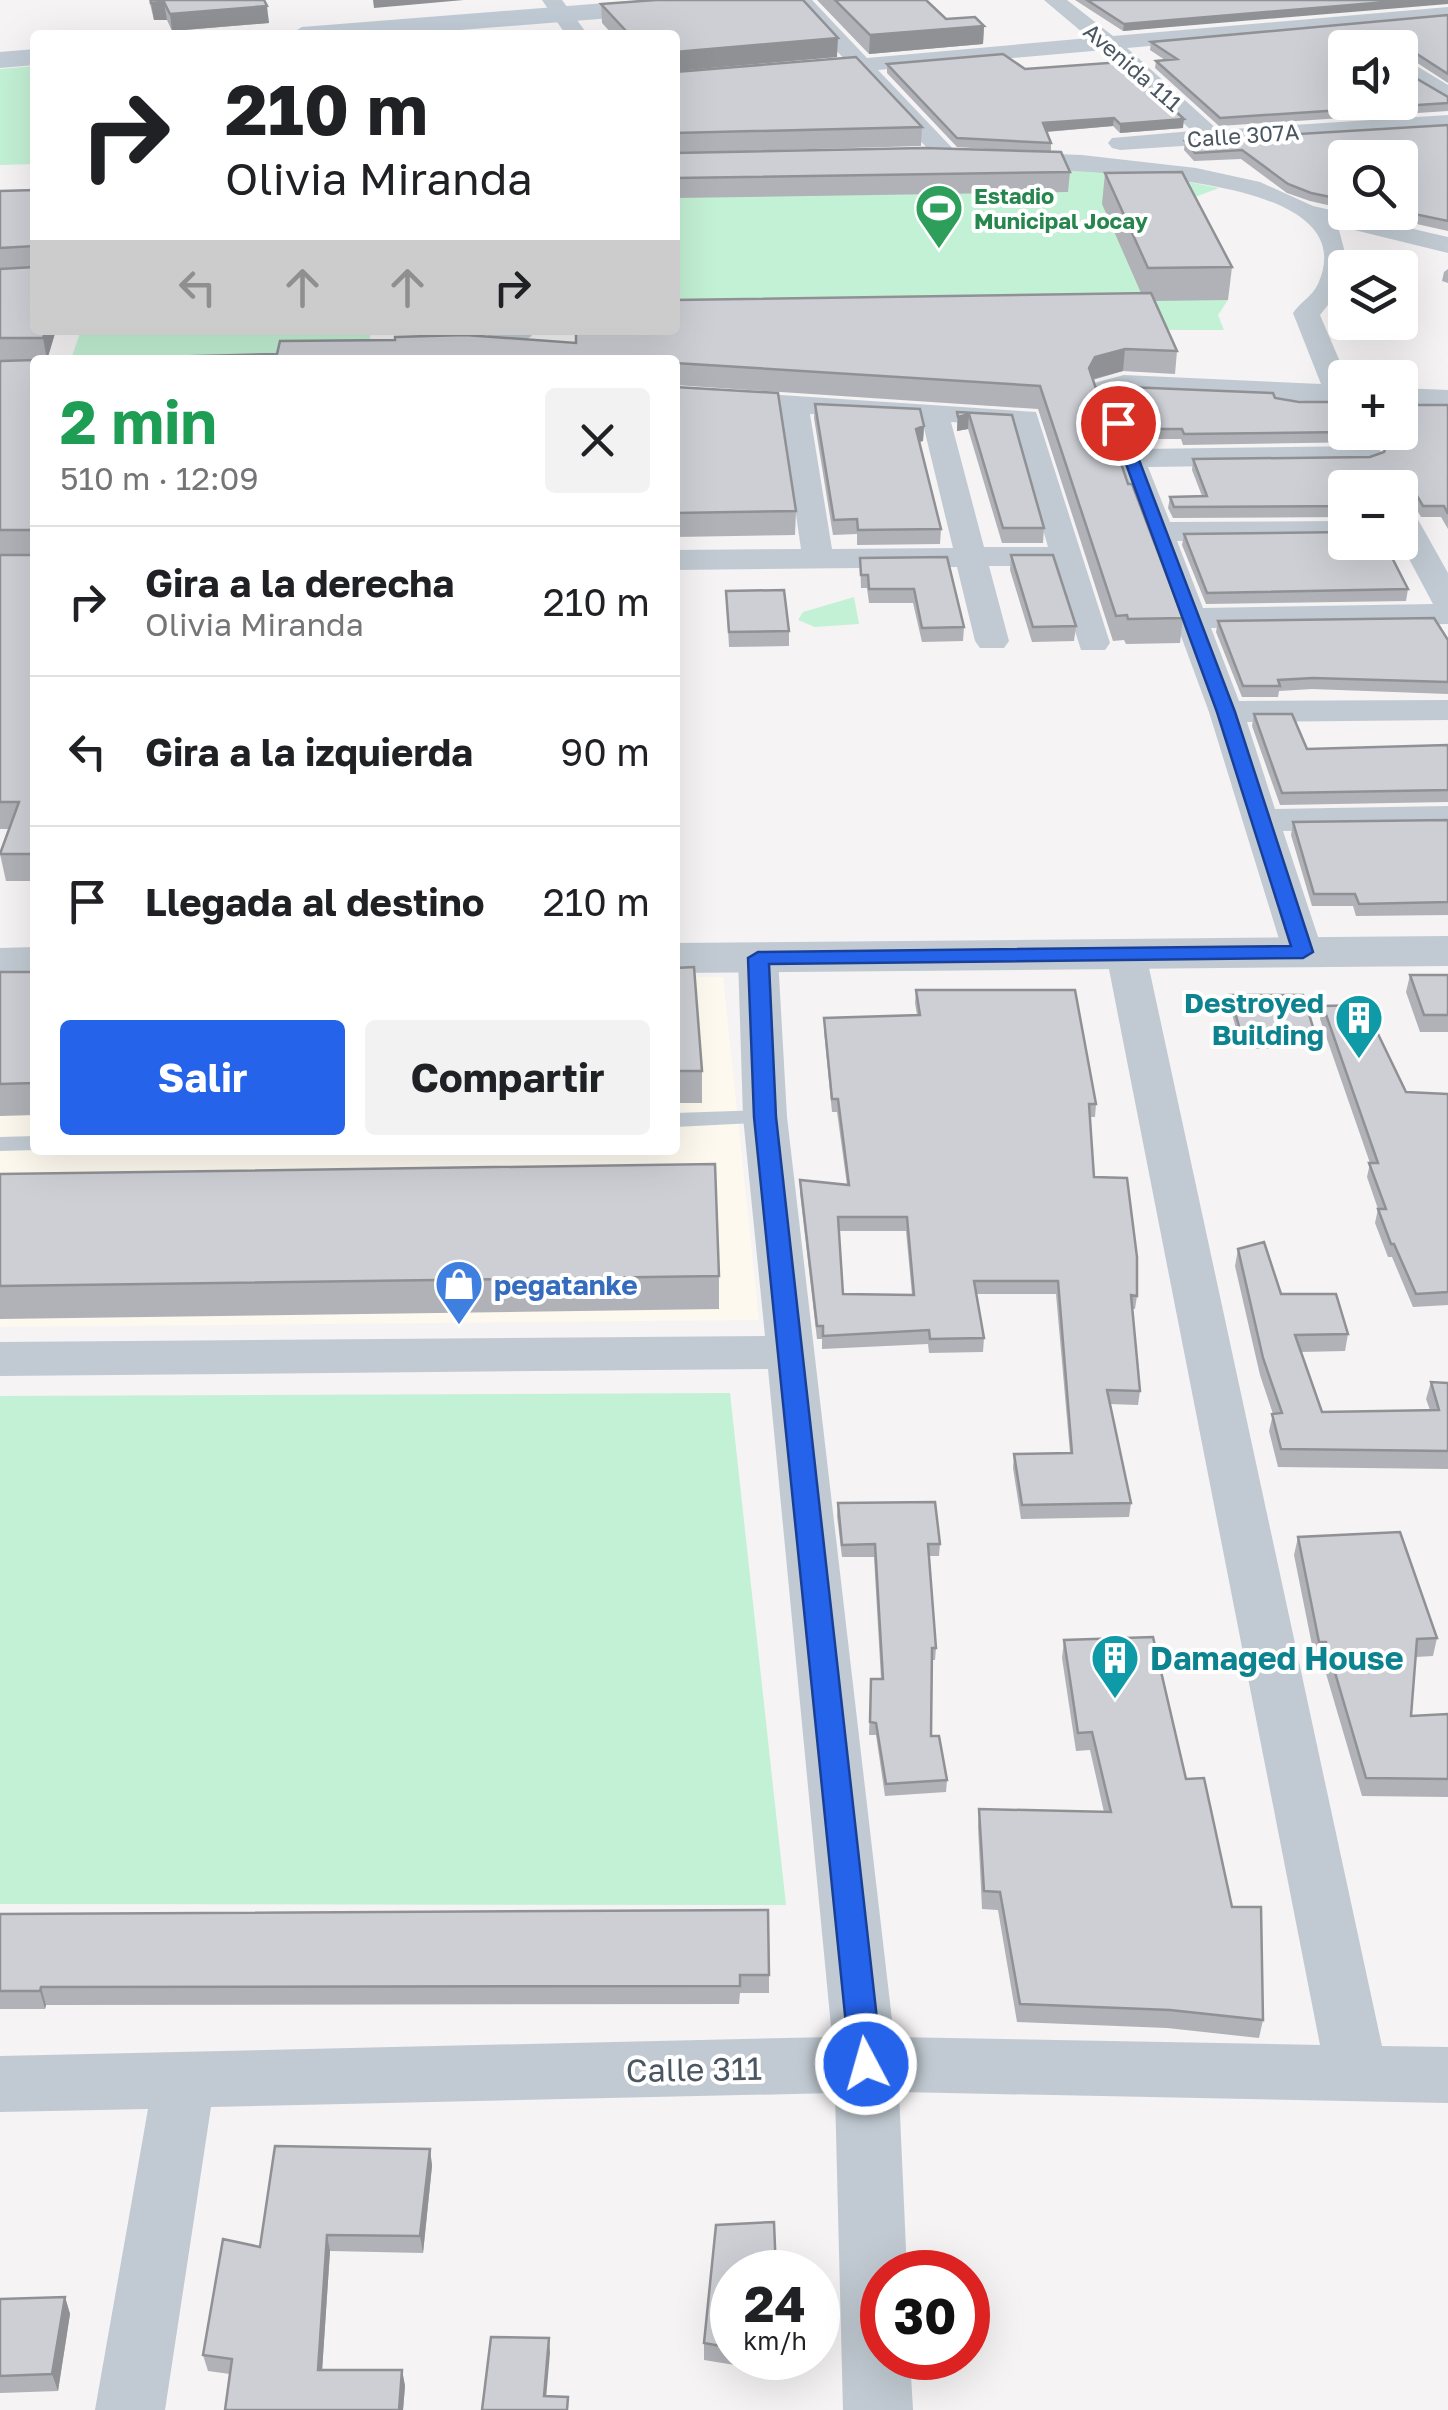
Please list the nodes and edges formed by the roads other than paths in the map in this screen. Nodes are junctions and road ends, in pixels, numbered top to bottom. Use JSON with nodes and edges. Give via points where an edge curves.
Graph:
{"nodes":[{"id":1,"x":737,"y":0,"type":"edge"},
{"id":2,"x":801,"y":0,"type":"edge"},
{"id":3,"x":1054,"y":0,"type":"edge"},
{"id":4,"x":1302,"y":0,"type":"edge"},
{"id":5,"x":1448,"y":12,"type":"edge"},
{"id":6,"x":564,"y":16,"type":"edge"},
{"id":7,"x":1338,"y":22,"type":"junction"},
{"id":8,"x":371,"y":30,"type":"edge"},
{"id":9,"x":1350,"y":30,"type":"edge"},
{"id":10,"x":1111,"y":45,"type":"junction"},
{"id":11,"x":30,"y":57,"type":"edge"},
{"id":12,"x":0,"y":60,"type":"edge"},
{"id":13,"x":861,"y":64,"type":"junction"},
{"id":14,"x":786,"y":71,"type":"edge"},
{"id":15,"x":1418,"y":76,"type":"edge"},
{"id":16,"x":1448,"y":95,"type":"edge"},
{"id":17,"x":1448,"y":122,"type":"edge"},
{"id":18,"x":1212,"y":136,"type":"junction"},
{"id":19,"x":968,"y":159,"type":"junction"},
{"id":20,"x":910,"y":160,"type":"edge"},
{"id":21,"x":1040,"y":160,"type":"junction"},
{"id":22,"x":1304,"y":212,"type":"junction"},
{"id":23,"x":1448,"y":245,"type":"edge"},
{"id":24,"x":1328,"y":365,"type":"edge"},
{"id":25,"x":680,"y":397,"type":"edge"},
{"id":26,"x":1328,"y":397,"type":"edge"},
{"id":27,"x":1418,"y":398,"type":"edge"},
{"id":28,"x":1448,"y":400,"type":"edge"},
{"id":29,"x":794,"y":404,"type":"junction"},
{"id":30,"x":934,"y":412,"type":"junction"},
{"id":31,"x":1328,"y":446,"type":"edge"},
{"id":32,"x":1132,"y":458,"type":"junction"},
{"id":33,"x":1418,"y":527,"type":"edge"},
{"id":34,"x":1328,"y":530,"type":"edge"},
{"id":35,"x":1448,"y":530,"type":"edge"},
{"id":36,"x":1158,"y":532,"type":"junction"},
{"id":37,"x":680,"y":548,"type":"edge"},
{"id":38,"x":1065,"y":548,"type":"junction"},
{"id":39,"x":970,"y":550,"type":"junction"},
{"id":40,"x":1418,"y":551,"type":"edge"},
{"id":41,"x":816,"y":552,"type":"junction"},
{"id":42,"x":680,"y":560,"type":"edge"},
{"id":43,"x":1448,"y":603,"type":"edge"},
{"id":44,"x":1448,"y":614,"type":"edge"},
{"id":45,"x":1190,"y":618,"type":"junction"},
{"id":46,"x":992,"y":641,"type":"dead end"},
{"id":47,"x":1093,"y":643,"type":"dead end"},
{"id":48,"x":1448,"y":710,"type":"edge"},
{"id":49,"x":1226,"y":712,"type":"junction"},
{"id":50,"x":1448,"y":816,"type":"edge"},
{"id":51,"x":1260,"y":820,"type":"junction"},
{"id":52,"x":1448,"y":950,"type":"edge"},
{"id":53,"x":1303,"y":952,"type":"junction"},
{"id":54,"x":1126,"y":954,"type":"junction"},
{"id":55,"x":680,"y":958,"type":"edge"},
{"id":56,"x":758,"y":958,"type":"junction"},
{"id":57,"x":30,"y":962,"type":"edge"},
{"id":58,"x":0,"y":963,"type":"edge"},
{"id":59,"x":765,"y":1117,"type":"junction"},
{"id":60,"x":680,"y":1120,"type":"edge"},
{"id":61,"x":30,"y":1142,"type":"edge"},
{"id":62,"x":0,"y":1144,"type":"edge"},
{"id":63,"x":788,"y":1352,"type":"junction"},
{"id":64,"x":0,"y":1359,"type":"edge"},
{"id":65,"x":866,"y":2064,"type":"junction"},
{"id":66,"x":1357,"y":2073,"type":"junction"},
{"id":67,"x":1448,"y":2075,"type":"edge"},
{"id":68,"x":184,"y":2081,"type":"junction"},
{"id":69,"x":0,"y":2084,"type":"edge"},
{"id":70,"x":130,"y":2410,"type":"edge"},
{"id":71,"x":878,"y":2410,"type":"edge"}],
"edges":[{"from":1,"to":6,"type":"main road"},
{"from":2,"to":13,"type":"street"},
{"from":3,"to":10,"type":"street","name":"Avenida 111"},
{"from":4,"to":7,"type":"street"},
{"from":5,"to":7,"type":"street"},
{"from":6,"to":8,"type":"main road"},
{"from":7,"to":9,"type":"street"},
{"from":7,"to":10,"type":"street"},
{"from":10,"to":13,"type":"street"},
{"from":10,"to":18,"type":"street","name":"Avenida 111"},
{"from":11,"to":12,"type":"main road"},
{"from":13,"to":14,"type":"street"},
{"from":13,"to":19,"type":"street"},
{"from":15,"to":16,"type":"street"},
{"from":17,"to":18,"type":"street","name":"Calle 307A"},
{"from":18,"to":21,"type":"street","name":"Calle 307A","via":[[1104,144]]},
{"from":19,"to":20,"type":"street"},
{"from":19,"to":21,"type":"street"},
{"from":21,"to":22,"type":"street","via":[[1181,170]]},
{"from":22,"to":23,"type":"street"},
{"from":22,"to":24,"type":"street","via":[[1321,224],[1337,256],[1330,290],[1306,313]]},
{"from":25,"to":29,"type":"street"},
{"from":26,"to":32,"type":"street","via":[[1111,384],[1104,389]]},
{"from":27,"to":28,"type":"street"},
{"from":29,"to":30,"type":"street"},
{"from":29,"to":41,"type":"street"},
{"from":30,"to":38,"type":"street","via":[[1026,418]]},
{"from":30,"to":39,"type":"street"},
{"from":31,"to":32,"type":"street"},
{"from":32,"to":36,"type":"street"},
{"from":33,"to":35,"type":"street"},
{"from":34,"to":36,"type":"street"},
{"from":36,"to":45,"type":"street"},
{"from":37,"to":41,"type":"street"},
{"from":38,"to":39,"type":"street"},
{"from":38,"to":47,"type":"street"},
{"from":39,"to":41,"type":"street"},
{"from":39,"to":46,"type":"street"},
{"from":40,"to":43,"type":"street"},
{"from":41,"to":42,"type":"street"},
{"from":44,"to":45,"type":"street"},
{"from":45,"to":49,"type":"street"},
{"from":48,"to":49,"type":"street"},
{"from":49,"to":51,"type":"street"},
{"from":50,"to":51,"type":"street"},
{"from":51,"to":53,"type":"street"},
{"from":52,"to":53,"type":"street"},
{"from":53,"to":54,"type":"street"},
{"from":54,"to":56,"type":"street"},
{"from":54,"to":66,"type":"street"},
{"from":55,"to":56,"type":"street"},
{"from":56,"to":59,"type":"street"},
{"from":57,"to":58,"type":"street"},
{"from":59,"to":60,"type":"lane"},
{"from":59,"to":63,"type":"street"},
{"from":61,"to":62,"type":"lane"},
{"from":63,"to":64,"type":"street"},
{"from":63,"to":65,"type":"street"},
{"from":65,"to":66,"type":"street","name":"Calle 311"},
{"from":65,"to":68,"type":"street","name":"Calle 311"},
{"from":65,"to":71,"type":"street"},
{"from":66,"to":67,"type":"street","name":"Calle 311"},
{"from":68,"to":69,"type":"street","name":"Calle 311"},
{"from":68,"to":70,"type":"street"}]}
